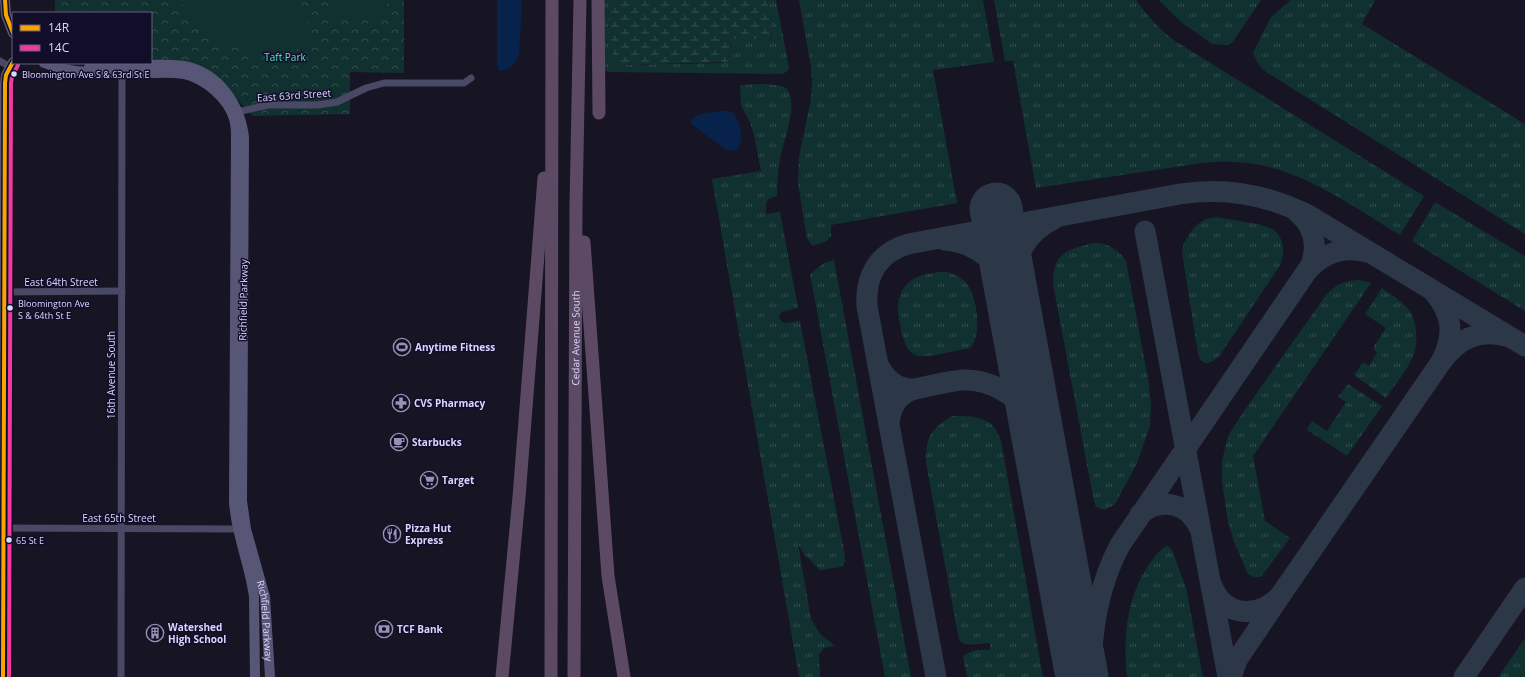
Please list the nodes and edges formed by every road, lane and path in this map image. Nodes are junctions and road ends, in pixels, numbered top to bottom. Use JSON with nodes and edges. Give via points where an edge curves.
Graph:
{"nodes":[{"id":1,"x":5,"y":0,"type":"edge"},
{"id":2,"x":552,"y":0,"type":"edge"},
{"id":3,"x":580,"y":0,"type":"edge"},
{"id":4,"x":598,"y":0,"type":"edge"},
{"id":5,"x":12,"y":30,"type":"edge"},
{"id":6,"x":0,"y":61,"type":"edge"},
{"id":7,"x":48,"y":64,"type":"edge"},
{"id":8,"x":11,"y":65,"type":"edge"},
{"id":9,"x":67,"y":69,"type":"junction"},
{"id":10,"x":122,"y":73,"type":"junction"},
{"id":11,"x":471,"y":78,"type":"dead end"},
{"id":12,"x":552,"y":80,"type":"junction"},
{"id":13,"x":579,"y":82,"type":"junction"},
{"id":14,"x":235,"y":113,"type":"junction"},
{"id":15,"x":599,"y":113,"type":"dead end"},
{"id":16,"x":122,"y":291,"type":"junction"},
{"id":17,"x":2,"y":292,"type":"edge"},
{"id":18,"x":2,"y":528,"type":"edge"},
{"id":19,"x":120,"y":528,"type":"junction"},
{"id":20,"x":237,"y":529,"type":"junction"},
{"id":21,"x":254,"y":645,"type":"junction"},
{"id":22,"x":3,"y":677,"type":"edge"},
{"id":23,"x":121,"y":677,"type":"edge"},
{"id":24,"x":255,"y":677,"type":"edge"},
{"id":25,"x":268,"y":677,"type":"edge"},
{"id":26,"x":502,"y":677,"type":"edge"},
{"id":27,"x":551,"y":677,"type":"edge"},
{"id":28,"x":574,"y":677,"type":"edge"},
{"id":29,"x":624,"y":677,"type":"edge"}],
"edges":[{"from":1,"to":5,"type":"street","via":[[6,15]]},
{"from":2,"to":12,"type":"highway"},
{"from":3,"to":13,"type":"highway","name":"Cedar Avenue South"},
{"from":4,"to":15,"type":"highway"},
{"from":6,"to":8,"type":"street"},
{"from":7,"to":9,"type":"street","name":"Richfield Parkway"},
{"from":8,"to":17,"type":"street","via":[[5,83]]},
{"from":9,"to":10,"type":"street","name":"Richfield Parkway"},
{"from":9,"to":14,"type":"street","name":"Richfield Parkway","via":[[109,65],[185,67],[215,80],[224,89]]},
{"from":10,"to":14,"type":"street","name":"Richfield Parkway","via":[[172,73],[192,77],[217,93]]},
{"from":10,"to":16,"type":"street","name":"16th Avenue South"},
{"from":11,"to":14,"type":"street","name":"East 63rd Street","via":[[464,83],[384,83],[366,88],[337,102],[318,105],[268,105]]},
{"from":12,"to":26,"type":"highway","via":[[520,489]]},
{"from":12,"to":27,"type":"highway"},
{"from":13,"to":28,"type":"highway","name":"Cedar Avenue South"},
{"from":13,"to":29,"type":"highway","via":[[588,306],[608,576]]},
{"from":14,"to":20,"type":"street","name":"Richfield Parkway","via":[[234,502]]},
{"from":14,"to":25,"type":"street","name":"Richfield Parkway","via":[[244,137],[242,510],[265,597]]},
{"from":16,"to":17,"type":"street","name":"East 64th Street"},
{"from":16,"to":19,"type":"street","name":"16th Avenue South"},
{"from":17,"to":18,"type":"street"},
{"from":18,"to":19,"type":"street","name":"East 65th Street"},
{"from":18,"to":22,"type":"street"},
{"from":19,"to":20,"type":"street","name":"East 65th Street"},
{"from":19,"to":23,"type":"street","name":"16th Avenue South"},
{"from":20,"to":21,"type":"street","name":"Richfield Parkway","via":[[253,586]]},
{"from":21,"to":24,"type":"street","name":"Richfield Parkway"},
{"from":21,"to":25,"type":"street","via":[[262,649]]}]}
